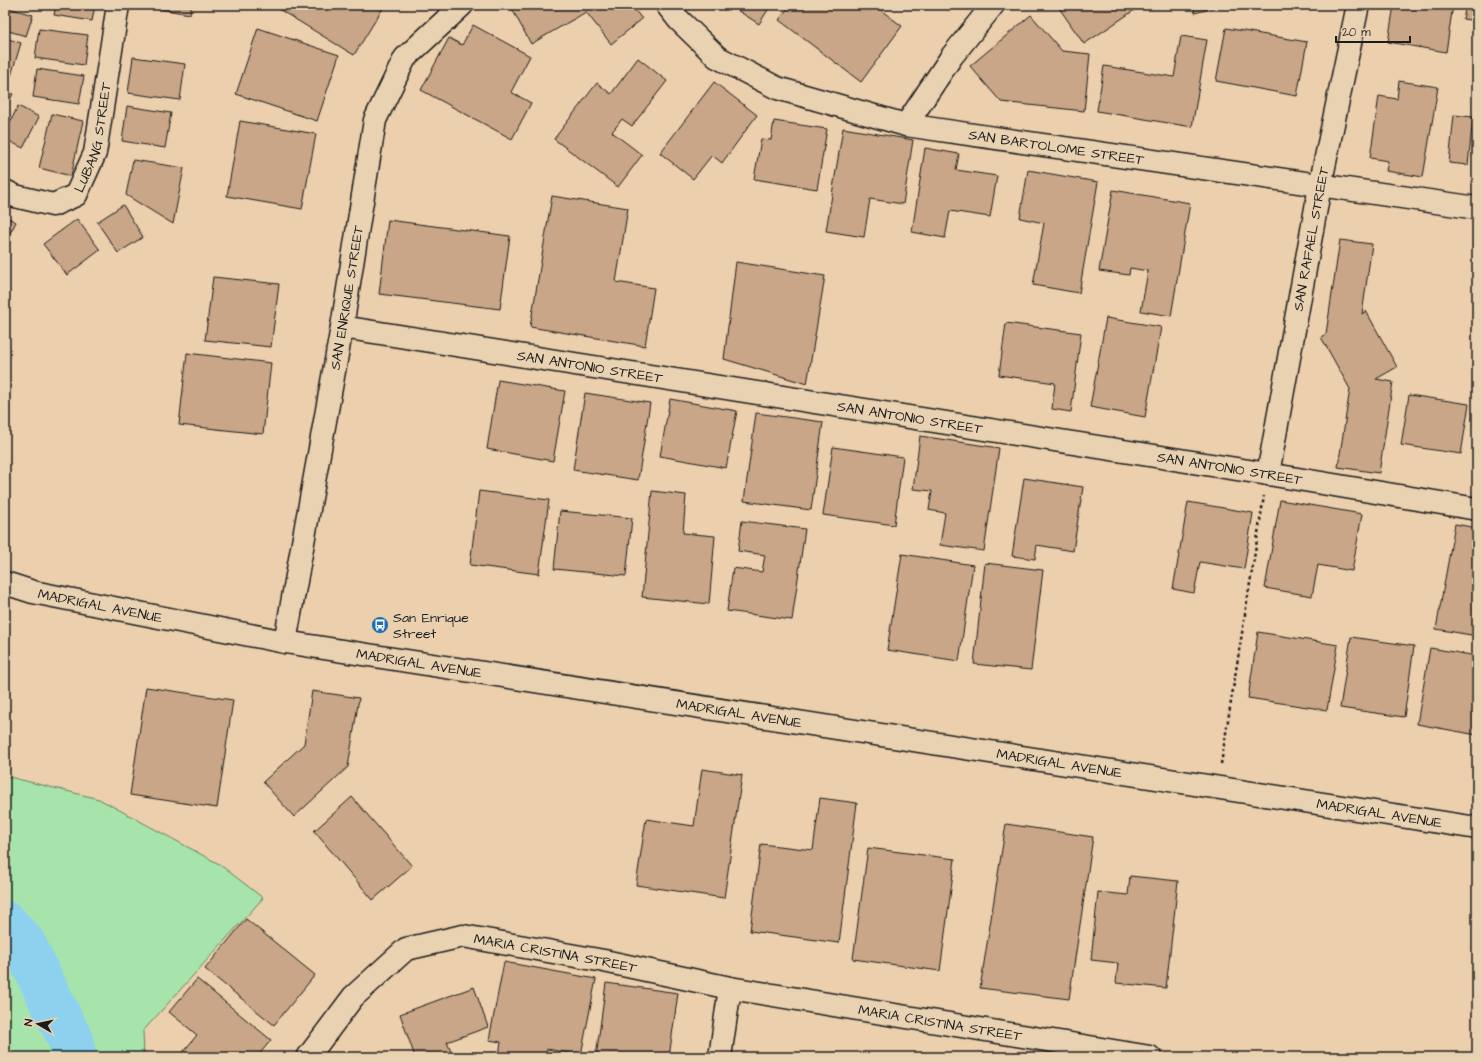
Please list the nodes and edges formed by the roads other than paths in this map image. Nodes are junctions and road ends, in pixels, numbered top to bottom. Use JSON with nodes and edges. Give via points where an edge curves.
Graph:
{"nodes":[{"id":1,"x":118,"y":5,"type":"edge"},
{"id":2,"x":462,"y":5,"type":"edge"},
{"id":3,"x":667,"y":5,"type":"edge"},
{"id":4,"x":993,"y":5,"type":"edge"},
{"id":5,"x":1358,"y":5,"type":"edge"},
{"id":6,"x":906,"y":125,"type":"junction"},
{"id":7,"x":1320,"y":186,"type":"junction"},
{"id":8,"x":5,"y":191,"type":"edge"},
{"id":9,"x":1477,"y":208,"type":"edge"},
{"id":10,"x":342,"y":327,"type":"junction"},
{"id":11,"x":1268,"y":474,"type":"junction"},
{"id":12,"x":1477,"y":509,"type":"edge"},
{"id":13,"x":5,"y":583,"type":"edge"},
{"id":14,"x":285,"y":642,"type":"junction"},
{"id":15,"x":1477,"y":828,"type":"edge"},
{"id":16,"x":730,"y":988,"type":"junction"},
{"id":17,"x":308,"y":1057,"type":"edge"},
{"id":18,"x":720,"y":1057,"type":"edge"},
{"id":19,"x":1150,"y":1057,"type":"edge"}],
"edges":[{"from":1,"to":8,"type":"street","name":"LUBANG STREET","via":[[95,153],[76,195],[53,205]]},
{"from":2,"to":10,"type":"street","name":"SAN ENRIQUE STREET","via":[[405,58],[375,120]]},
{"from":3,"to":6,"type":"street","name":"SAN BARTOLOME STREET","via":[[718,57],[777,88]]},
{"from":4,"to":6,"type":"street","via":[[952,56]]},
{"from":5,"to":7,"type":"street","name":"SAN RAFAEL STREET"},
{"from":6,"to":7,"type":"street","name":"SAN BARTOLOME STREET"},
{"from":7,"to":9,"type":"street","name":"SAN BARTOLOME STREET"},
{"from":7,"to":11,"type":"street","name":"SAN RAFAEL STREET"},
{"from":10,"to":11,"type":"street","name":"SAN ANTONIO STREET"},
{"from":10,"to":14,"type":"street","name":"SAN ENRIQUE STREET"},
{"from":11,"to":12,"type":"street","name":"SAN ANTONIO STREET"},
{"from":13,"to":14,"type":"street","name":"MADRIGAL AVENUE","via":[[33,592]]},
{"from":14,"to":15,"type":"street","name":"MADRIGAL AVENUE"},
{"from":16,"to":17,"type":"street","name":"MARIA CRISTINA STREET","via":[[463,936],[406,949],[353,997]]},
{"from":16,"to":18,"type":"street"},
{"from":16,"to":19,"type":"street","name":"MARIA CRISTINA STREET"}]}
